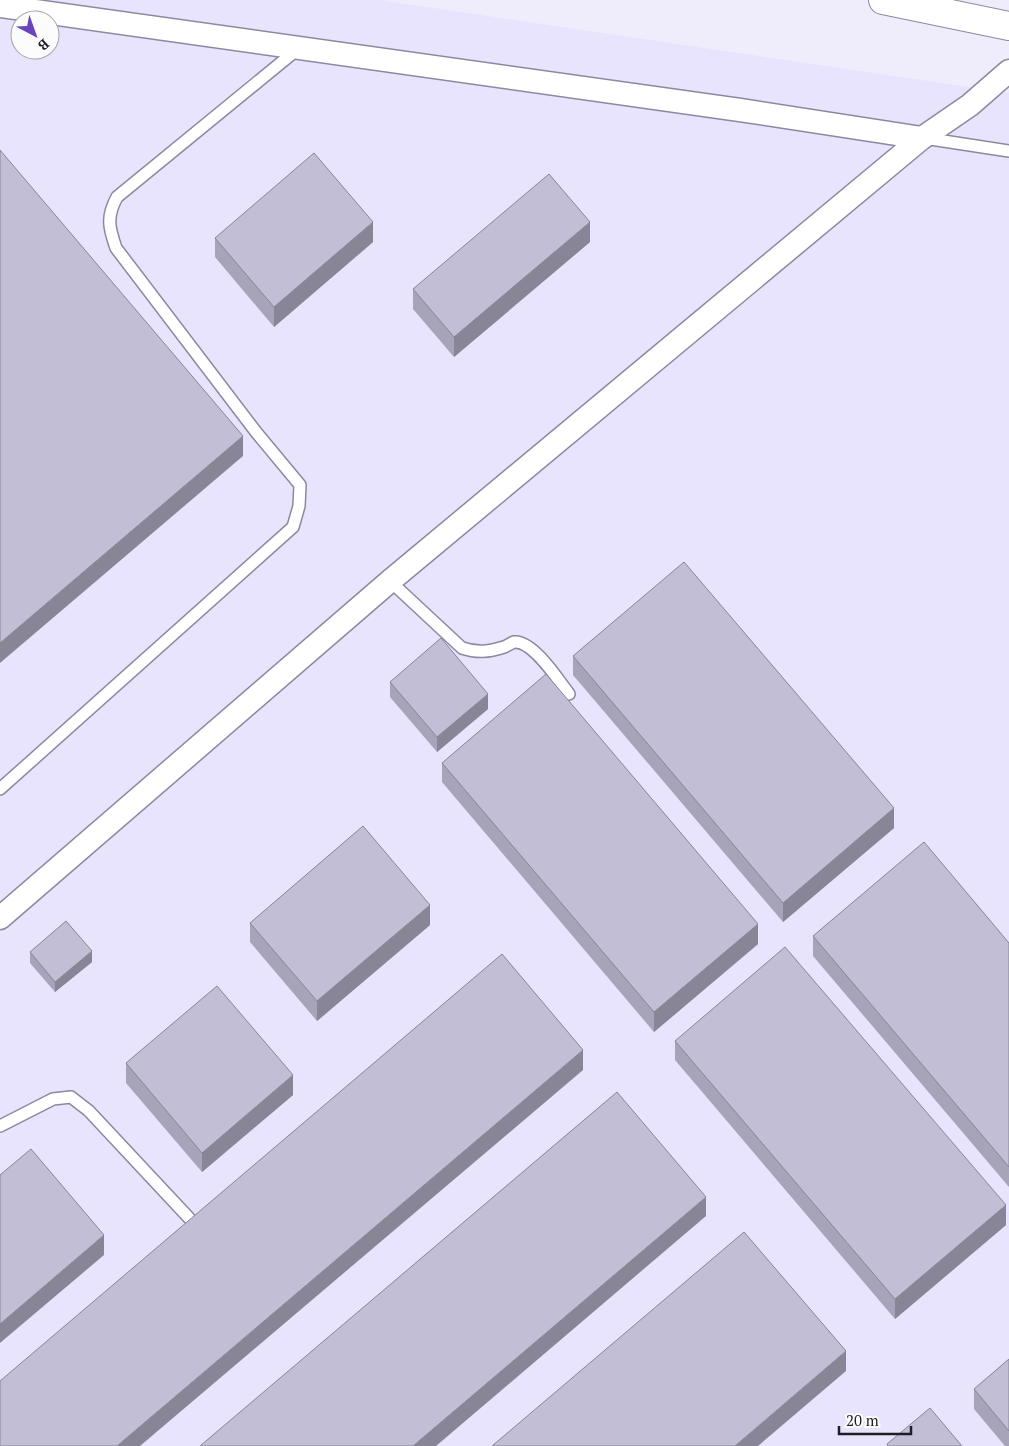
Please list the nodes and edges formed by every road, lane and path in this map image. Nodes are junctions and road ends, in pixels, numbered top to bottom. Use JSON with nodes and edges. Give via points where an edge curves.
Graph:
{"nodes":[{"id":1,"x":883,"y":0,"type":"edge"},
{"id":2,"x":0,"y":6,"type":"edge"},
{"id":3,"x":1009,"y":26,"type":"edge"},
{"id":4,"x":299,"y":48,"type":"junction"},
{"id":5,"x":1009,"y":71,"type":"edge"},
{"id":6,"x":922,"y":138,"type":"junction"},
{"id":7,"x":1009,"y":151,"type":"edge"},
{"id":8,"x":390,"y":581,"type":"junction"},
{"id":9,"x":569,"y":694,"type":"dead end"},
{"id":10,"x":0,"y":789,"type":"edge"},
{"id":11,"x":0,"y":918,"type":"edge"},
{"id":12,"x":0,"y":1126,"type":"edge"},
{"id":13,"x":188,"y":1218,"type":"edge"}],
"edges":[{"from":1,"to":3,"type":"main road"},
{"from":2,"to":4,"type":"street"},
{"from":4,"to":6,"type":"street"},
{"from":4,"to":10,"type":"lane","via":[[117,198],[109,221],[116,248],[300,485],[293,527]]},
{"from":5,"to":6,"type":"street","via":[[970,105]]},
{"from":6,"to":7,"type":"lane"},
{"from":6,"to":8,"type":"street"},
{"from":8,"to":9,"type":"lane","via":[[462,648],[484,652],[514,642],[524,643],[538,655]]},
{"from":8,"to":11,"type":"street"},
{"from":12,"to":13,"type":"lane","via":[[53,1099],[71,1097],[89,1111]]}]}
